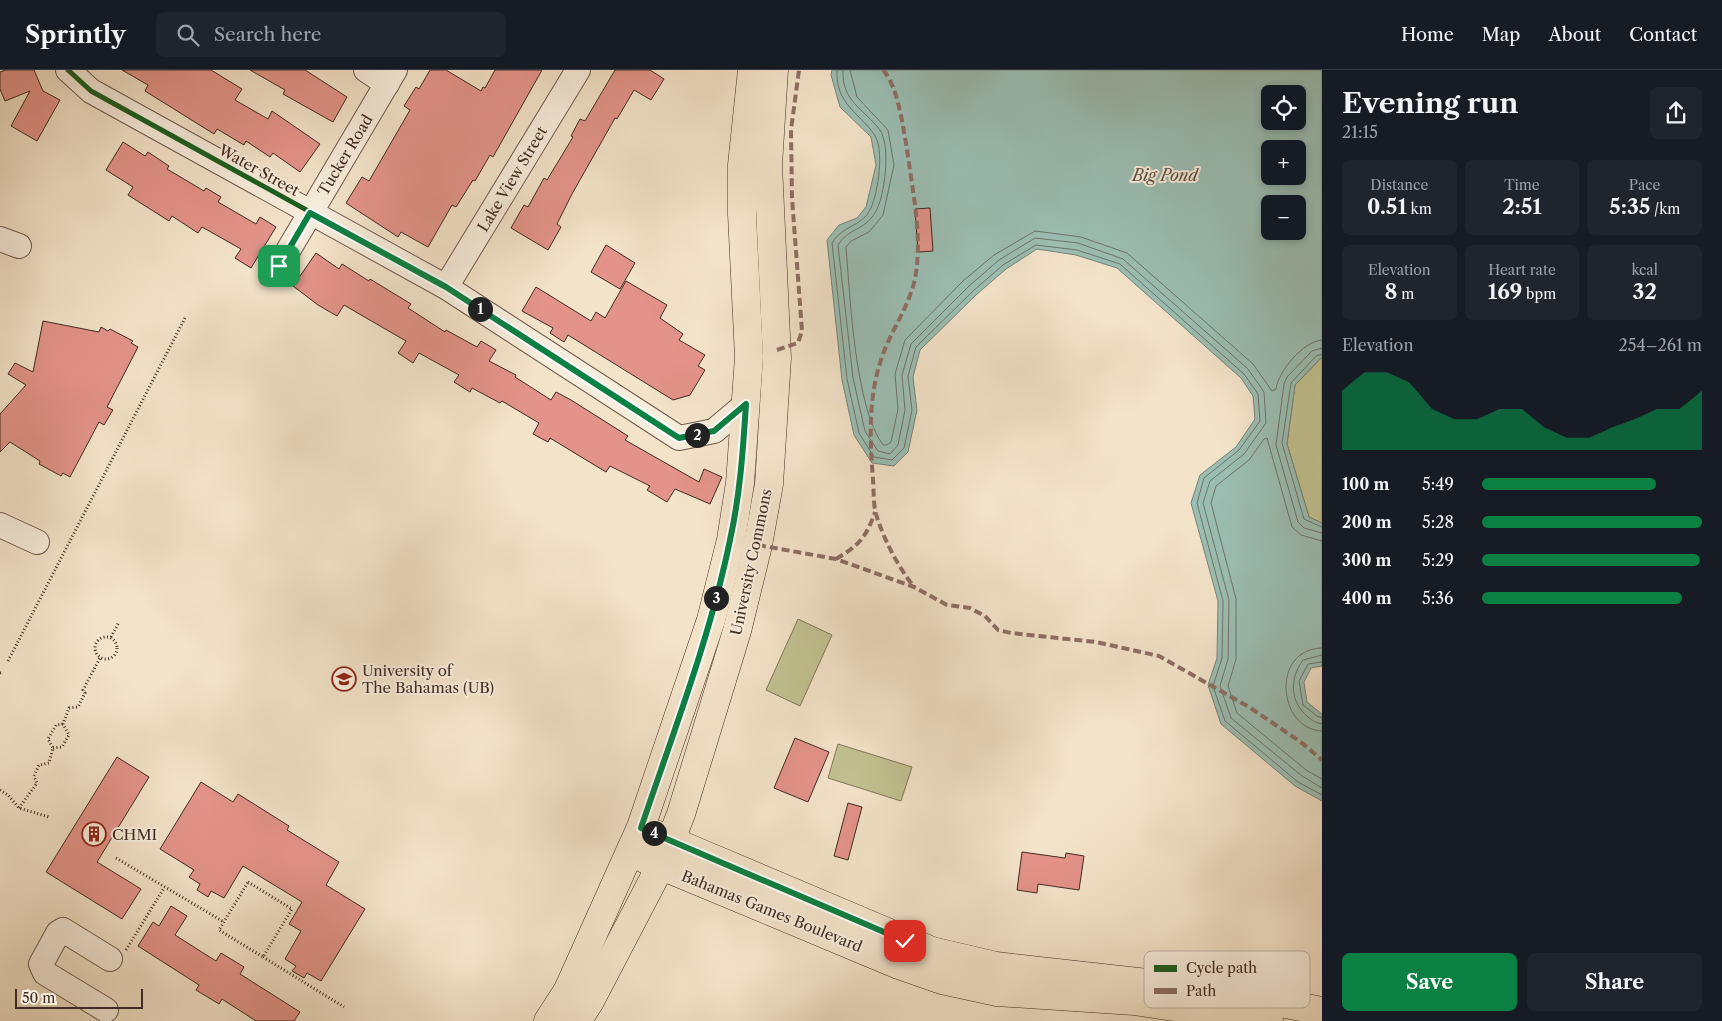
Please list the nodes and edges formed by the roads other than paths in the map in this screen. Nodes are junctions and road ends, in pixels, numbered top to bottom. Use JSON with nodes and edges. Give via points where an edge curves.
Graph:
{"nodes":[{"id":1,"x":68,"y":70,"type":"edge"},
{"id":2,"x":366,"y":70,"type":"edge"},
{"id":3,"x":578,"y":70,"type":"edge"},
{"id":4,"x":752,"y":70,"type":"edge"},
{"id":5,"x":774,"y":70,"type":"edge"},
{"id":6,"x":391,"y":77,"type":"edge"},
{"id":7,"x":310,"y":213,"type":"junction"},
{"id":8,"x":279,"y":266,"type":"dead end"},
{"id":9,"x":446,"y":287,"type":"junction"},
{"id":10,"x":746,"y":404,"type":"junction"},
{"id":11,"x":0,"y":525,"type":"edge"},
{"id":12,"x":36,"y":542,"type":"dead end"},
{"id":13,"x":641,"y":828,"type":"junction"},
{"id":14,"x":671,"y":840,"type":"junction"},
{"id":15,"x":630,"y":852,"type":"junction"},
{"id":16,"x":661,"y":865,"type":"junction"},
{"id":17,"x":110,"y":960,"type":"road end"},
{"id":18,"x":1029,"y":983,"type":"junction"},
{"id":19,"x":1144,"y":988,"type":"edge"},
{"id":20,"x":1144,"y":1002,"type":"edge"},
{"id":21,"x":1181,"y":1008,"type":"edge"},
{"id":22,"x":1302,"y":1008,"type":"edge"},
{"id":23,"x":106,"y":1010,"type":"dead end"},
{"id":24,"x":1322,"y":1012,"type":"edge"},
{"id":25,"x":548,"y":1021,"type":"edge"},
{"id":26,"x":577,"y":1021,"type":"edge"},
{"id":27,"x":1269,"y":1021,"type":"edge"}],
"edges":[{"from":1,"to":7,"type":"street","name":"Water Street","via":[[91,91]]},
{"from":2,"to":6,"type":"street"},
{"from":3,"to":9,"type":"street","name":"Lake View Street"},
{"from":4,"to":10,"type":"main road","name":"University Commons","via":[[742,164],[749,357]]},
{"from":5,"to":14,"type":"main road","name":"University Commons","via":[[768,165],[777,358],[769,484],[737,631]]},
{"from":6,"to":7,"type":"street","name":"Tucker Road"},
{"from":7,"to":8,"type":"street","name":"Tucker Road"},
{"from":7,"to":9,"type":"street","name":"Water Street"},
{"from":9,"to":10,"type":"street","name":"Water Street","via":[[679,438],[714,431]]},
{"from":10,"to":13,"type":"main road","name":"University Commons","via":[[740,483],[731,540],[711,620]]},
{"from":11,"to":12,"type":"street"},
{"from":13,"to":14,"type":"main road","name":"Bahamas Games Boulevard"},
{"from":13,"to":15,"type":"main road","name":"University Commons"},
{"from":14,"to":16,"type":"main road","name":"University Commons"},
{"from":14,"to":18,"type":"main road","name":"Bahamas Games Boulevard","via":[[932,951],[996,966]]},
{"from":15,"to":16,"type":"main road","name":"Bahamas Games Boulevard"},
{"from":15,"to":25,"type":"main road","name":"University Commons","via":[[568,990]]},
{"from":16,"to":18,"type":"main road","name":"Bahamas Games Boulevard","via":[[899,965],[968,986]]},
{"from":16,"to":26,"type":"main road","name":"University Commons"},
{"from":17,"to":23,"type":"street","via":[[63,930],[58,933],[41,964],[46,973]]},
{"from":18,"to":19,"type":"main road","name":"Bahamas Games Boulevard"},
{"from":18,"to":20,"type":"main road","name":"Bahamas Games Boulevard"},
{"from":21,"to":27,"type":"main road","name":"Bahamas Games Boulevard"},
{"from":22,"to":24,"type":"main road","name":"Bahamas Games Boulevard"}]}
